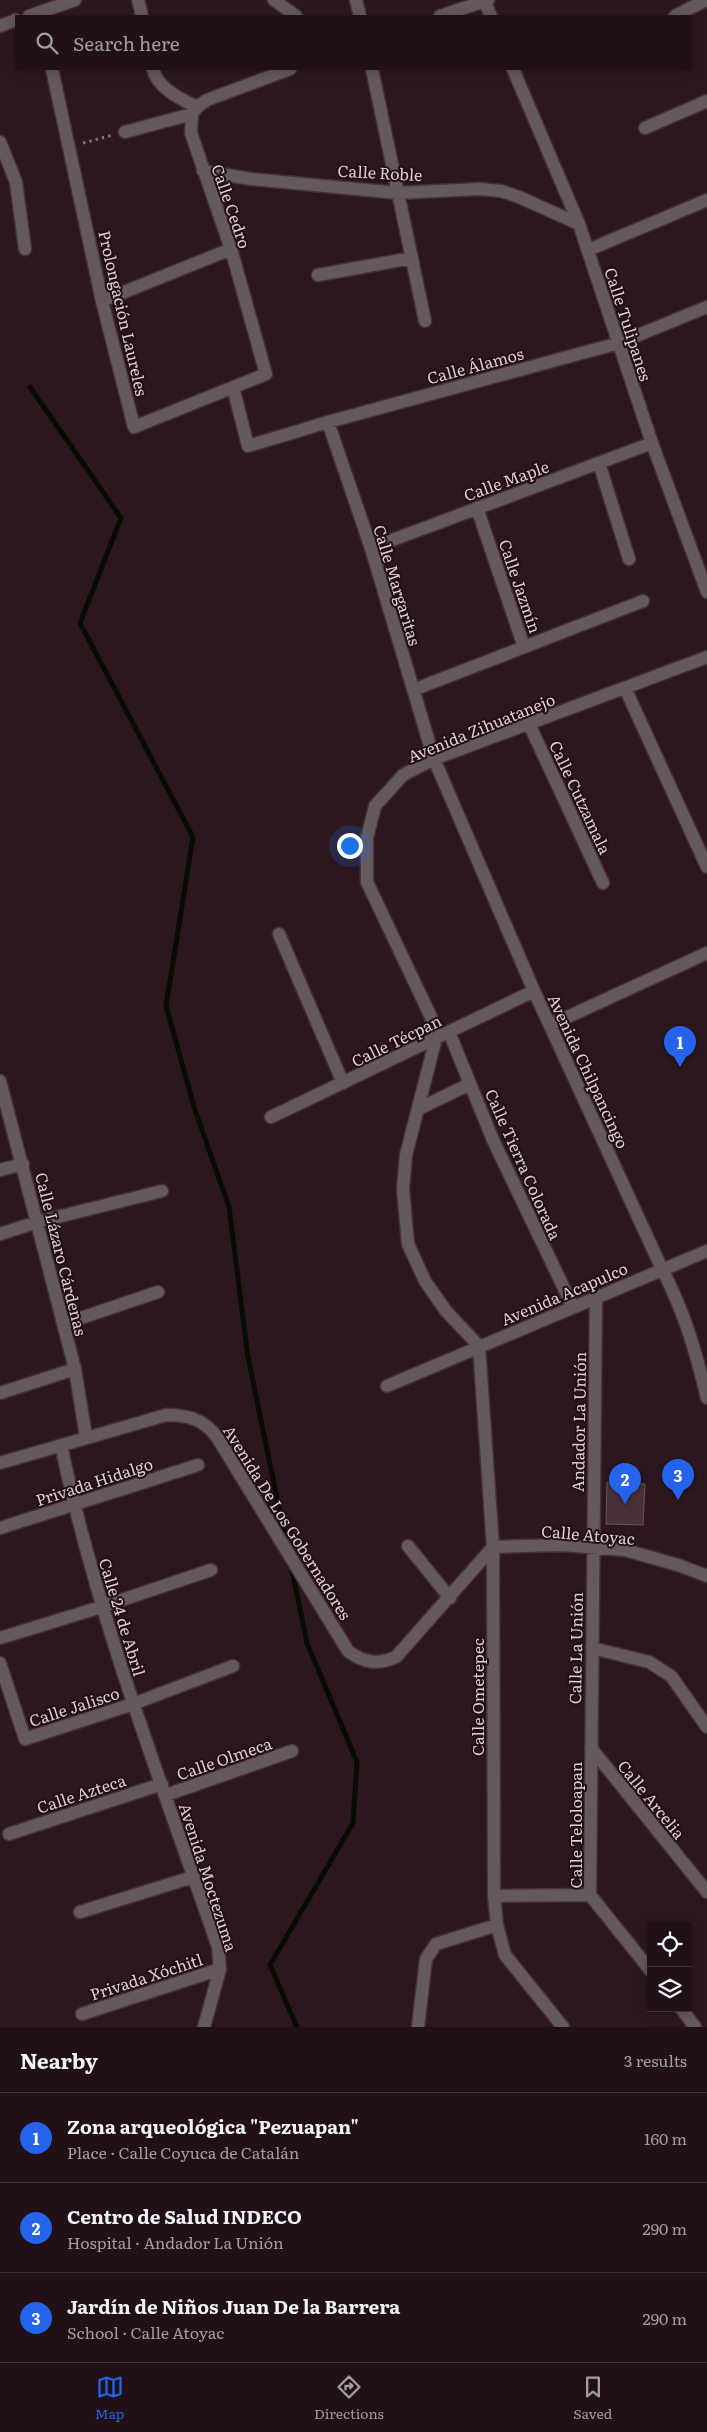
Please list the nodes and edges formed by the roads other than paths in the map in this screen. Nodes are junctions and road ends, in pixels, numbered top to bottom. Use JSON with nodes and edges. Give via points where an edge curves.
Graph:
{"nodes":[{"id":1,"x":75,"y":0,"type":"edge"},
{"id":2,"x":138,"y":0,"type":"edge"},
{"id":3,"x":274,"y":0,"type":"edge"},
{"id":4,"x":356,"y":0,"type":"edge"},
{"id":5,"x":486,"y":0,"type":"edge"},
{"id":6,"x":705,"y":4,"type":"edge"},
{"id":7,"x":36,"y":11,"type":"edge"},
{"id":8,"x":142,"y":15,"type":"edge"},
{"id":9,"x":295,"y":15,"type":"edge"},
{"id":10,"x":360,"y":15,"type":"edge"},
{"id":11,"x":443,"y":15,"type":"edge"},
{"id":12,"x":491,"y":15,"type":"edge"},
{"id":13,"x":678,"y":15,"type":"edge"},
{"id":14,"x":15,"y":20,"type":"edge"},
{"id":15,"x":0,"y":26,"type":"edge"},
{"id":16,"x":52,"y":70,"type":"edge"},
{"id":17,"x":154,"y":70,"type":"edge"},
{"id":18,"x":287,"y":70,"type":"edge"},
{"id":19,"x":372,"y":70,"type":"edge"},
{"id":20,"x":513,"y":70,"type":"edge"},
{"id":21,"x":707,"y":101,"type":"edge"},
{"id":22,"x":195,"y":110,"type":"junction"},
{"id":23,"x":644,"y":128,"type":"dead end"},
{"id":24,"x":126,"y":132,"type":"road end"},
{"id":25,"x":0,"y":142,"type":"edge"},
{"id":26,"x":204,"y":171,"type":"junction"},
{"id":27,"x":398,"y":193,"type":"junction"},
{"id":28,"x":707,"y":200,"type":"edge"},
{"id":29,"x":579,"y":224,"type":"junction"},
{"id":30,"x":25,"y":249,"type":"dead end"},
{"id":31,"x":231,"y":249,"type":"junction"},
{"id":32,"x":588,"y":250,"type":"junction"},
{"id":33,"x":412,"y":258,"type":"junction"},
{"id":34,"x":318,"y":275,"type":"dead end"},
{"id":35,"x":102,"y":301,"type":"junction"},
{"id":36,"x":707,"y":307,"type":"edge"},
{"id":37,"x":425,"y":321,"type":"dead end"},
{"id":38,"x":619,"y":342,"type":"junction"},
{"id":39,"x":266,"y":374,"type":"joint"},
{"id":40,"x":233,"y":387,"type":"junction"},
{"id":41,"x":328,"y":422,"type":"junction"},
{"id":42,"x":652,"y":443,"type":"junction"},
{"id":43,"x":599,"y":463,"type":"junction"},
{"id":44,"x":477,"y":508,"type":"junction"},
{"id":45,"x":371,"y":548,"type":"junction"},
{"id":46,"x":629,"y":559,"type":"dead end"},
{"id":47,"x":707,"y":592,"type":"edge"},
{"id":48,"x":643,"y":601,"type":"dead end"},
{"id":49,"x":524,"y":647,"type":"junction"},
{"id":50,"x":707,"y":657,"type":"edge"},
{"id":51,"x":625,"y":688,"type":"junction"},
{"id":52,"x":413,"y":690,"type":"junction"},
{"id":53,"x":529,"y":724,"type":"junction"},
{"id":54,"x":434,"y":760,"type":"junction"},
{"id":55,"x":707,"y":867,"type":"edge"},
{"id":56,"x":603,"y":883,"type":"dead end"},
{"id":57,"x":280,"y":934,"type":"dead end"},
{"id":58,"x":707,"y":953,"type":"edge"},
{"id":59,"x":534,"y":992,"type":"junction"},
{"id":60,"x":550,"y":1025,"type":"junction"},
{"id":61,"x":448,"y":1032,"type":"junction"},
{"id":62,"x":436,"y":1038,"type":"junction"},
{"id":63,"x":0,"y":1081,"type":"edge"},
{"id":64,"x":343,"y":1083,"type":"junction"},
{"id":65,"x":470,"y":1084,"type":"junction"},
{"id":66,"x":418,"y":1109,"type":"junction"},
{"id":67,"x":271,"y":1117,"type":"dead end"},
{"id":68,"x":23,"y":1164,"type":"junction"},
{"id":69,"x":0,"y":1170,"type":"edge"},
{"id":70,"x":162,"y":1191,"type":"dead end"},
{"id":71,"x":37,"y":1222,"type":"junction"},
{"id":72,"x":0,"y":1234,"type":"edge"},
{"id":73,"x":707,"y":1251,"type":"edge"},
{"id":74,"x":662,"y":1269,"type":"junction"},
{"id":75,"x":158,"y":1292,"type":"dead end"},
{"id":76,"x":596,"y":1297,"type":"junction"},
{"id":77,"x":573,"y":1307,"type":"junction"},
{"id":78,"x":63,"y":1324,"type":"junction"},
{"id":79,"x":480,"y":1346,"type":"junction"},
{"id":80,"x":74,"y":1369,"type":"junction"},
{"id":81,"x":387,"y":1386,"type":"dead end"},
{"id":82,"x":0,"y":1393,"type":"edge"},
{"id":83,"x":707,"y":1398,"type":"edge"},
{"id":84,"x":86,"y":1437,"type":"junction"},
{"id":85,"x":61,"y":1445,"type":"junction"},
{"id":86,"x":0,"y":1463,"type":"edge"},
{"id":87,"x":198,"y":1465,"type":"dead end"},
{"id":88,"x":74,"y":1505,"type":"junction"},
{"id":89,"x":0,"y":1528,"type":"edge"},
{"id":90,"x":408,"y":1546,"type":"dead end"},
{"id":91,"x":493,"y":1547,"type":"junction"},
{"id":92,"x":593,"y":1548,"type":"junction"},
{"id":93,"x":210,"y":1570,"type":"dead end"},
{"id":94,"x":707,"y":1576,"type":"edge"},
{"id":95,"x":450,"y":1598,"type":"junction"},
{"id":96,"x":101,"y":1607,"type":"junction"},
{"id":97,"x":0,"y":1638,"type":"edge"},
{"id":98,"x":592,"y":1648,"type":"junction"},
{"id":99,"x":0,"y":1663,"type":"edge"},
{"id":100,"x":233,"y":1666,"type":"dead end"},
{"id":101,"x":133,"y":1704,"type":"junction"},
{"id":102,"x":707,"y":1727,"type":"edge"},
{"id":103,"x":590,"y":1748,"type":"junction"},
{"id":104,"x":292,"y":1751,"type":"dead end"},
{"id":105,"x":164,"y":1790,"type":"junction"},
{"id":106,"x":9,"y":1834,"type":"dead end"},
{"id":107,"x":194,"y":1877,"type":"junction"},
{"id":108,"x":707,"y":1892,"type":"edge"},
{"id":109,"x":590,"y":1894,"type":"junction"},
{"id":110,"x":494,"y":1896,"type":"junction"},
{"id":111,"x":80,"y":1912,"type":"dead end"},
{"id":112,"x":497,"y":1926,"type":"junction"},
{"id":113,"x":648,"y":1967,"type":"edge"},
{"id":114,"x":220,"y":1969,"type":"junction"},
{"id":115,"x":684,"y":2012,"type":"edge"},
{"id":116,"x":82,"y":2014,"type":"dead end"},
{"id":117,"x":204,"y":2027,"type":"edge"},
{"id":118,"x":418,"y":2027,"type":"edge"},
{"id":119,"x":563,"y":2027,"type":"edge"},
{"id":120,"x":695,"y":2027,"type":"edge"}],
"edges":[{"from":1,"to":7,"type":"street"},
{"from":2,"to":8,"type":"street"},
{"from":3,"to":9,"type":"street"},
{"from":4,"to":10,"type":"street"},
{"from":5,"to":11,"type":"street"},
{"from":5,"to":12,"type":"street"},
{"from":6,"to":13,"type":"street"},
{"from":14,"to":15,"type":"street"},
{"from":16,"to":35,"type":"street","name":"Prolongación Laureles"},
{"from":17,"to":22,"type":"street","via":[[164,86]]},
{"from":18,"to":22,"type":"street","via":[[207,100]]},
{"from":19,"to":27,"type":"street"},
{"from":20,"to":29,"type":"street","name":"Calle Tulipanes"},
{"from":21,"to":23,"type":"street"},
{"from":22,"to":24,"type":"street"},
{"from":22,"to":26,"type":"street","name":"Calle Cedro","via":[[191,133]]},
{"from":25,"to":30,"type":"street","via":[[16,182]]},
{"from":26,"to":27,"type":"street","name":"Calle Roble"},
{"from":26,"to":31,"type":"street","name":"Calle Cedro"},
{"from":27,"to":29,"type":"street","name":"Calle Roble","via":[[501,191]]},
{"from":27,"to":33,"type":"street"},
{"from":28,"to":32,"type":"street"},
{"from":29,"to":32,"type":"street","name":"Calle Tulipanes"},
{"from":31,"to":35,"type":"street"},
{"from":31,"to":39,"type":"street","name":"Calle Cedro"},
{"from":32,"to":38,"type":"street","name":"Calle Tulipanes"},
{"from":33,"to":34,"type":"street"},
{"from":33,"to":37,"type":"street"},
{"from":35,"to":40,"type":"street","name":"Prolongación Laureles","via":[[134,427]]},
{"from":36,"to":38,"type":"street","name":"Calle Álamos"},
{"from":38,"to":41,"type":"street","name":"Calle Álamos"},
{"from":38,"to":42,"type":"street","name":"Calle Tulipanes"},
{"from":39,"to":40,"type":"street","name":"Prolongación Laureles"},
{"from":40,"to":41,"type":"street","name":"Calle Álamos","via":[[248,446]]},
{"from":41,"to":45,"type":"street","name":"Calle Margaritas"},
{"from":42,"to":43,"type":"street","name":"Calle Maple"},
{"from":42,"to":47,"type":"street","name":"Calle Tulipanes"},
{"from":43,"to":44,"type":"street","name":"Calle Maple"},
{"from":43,"to":46,"type":"street"},
{"from":44,"to":45,"type":"street","name":"Calle Maple"},
{"from":44,"to":49,"type":"street","name":"Calle Jazmín"},
{"from":45,"to":52,"type":"street","name":"Calle Margaritas"},
{"from":48,"to":49,"type":"street"},
{"from":49,"to":52,"type":"street","name":"Calle Jazmín"},
{"from":50,"to":51,"type":"street","name":"Avenida Zihuatanejo"},
{"from":51,"to":53,"type":"street","name":"Avenida Zihuatanejo"},
{"from":51,"to":55,"type":"street"},
{"from":52,"to":54,"type":"street","name":"Calle Margaritas"},
{"from":53,"to":54,"type":"street","name":"Avenida Zihuatanejo"},
{"from":53,"to":56,"type":"street","name":"Calle Cutzamala"},
{"from":54,"to":59,"type":"street","name":"Avenida Chilpancingo"},
{"from":54,"to":62,"type":"street","name":"Avenida Zihuatanejo","via":[[403,776],[375,806],[367,838],[367,882],[431,1017]]},
{"from":57,"to":64,"type":"street"},
{"from":58,"to":60,"type":"street"},
{"from":59,"to":60,"type":"street","name":"Avenida Chilpancingo"},
{"from":59,"to":61,"type":"street","name":"Calle Técpan"},
{"from":60,"to":74,"type":"street","name":"Avenida Chilpancingo"},
{"from":61,"to":62,"type":"street","name":"Calle Técpan"},
{"from":61,"to":65,"type":"street","name":"Calle Tierra Colorada"},
{"from":62,"to":64,"type":"street","name":"Calle Técpan"},
{"from":62,"to":66,"type":"street","name":"Avenida Zihuatanejo"},
{"from":63,"to":68,"type":"street","name":"Calle Lázaro Cárdenas"},
{"from":64,"to":67,"type":"street","name":"Calle Técpan"},
{"from":65,"to":66,"type":"street"},
{"from":65,"to":77,"type":"street","name":"Calle Tierra Colorada","via":[[493,1140]]},
{"from":66,"to":79,"type":"street","name":"Avenida Zihuatanejo","via":[[406,1155],[403,1189],[408,1244],[425,1281],[446,1311]]},
{"from":68,"to":69,"type":"street"},
{"from":68,"to":71,"type":"street","name":"Calle Lázaro Cárdenas"},
{"from":70,"to":71,"type":"street"},
{"from":71,"to":72,"type":"street"},
{"from":71,"to":78,"type":"street","name":"Calle Lázaro Cárdenas"},
{"from":73,"to":74,"type":"street","name":"Avenida Acapulco"},
{"from":74,"to":76,"type":"street","name":"Avenida Acapulco"},
{"from":74,"to":83,"type":"street","name":"Avenida Chilpancingo","via":[[679,1302],[696,1350]]},
{"from":75,"to":78,"type":"street"},
{"from":76,"to":77,"type":"street","name":"Avenida Acapulco"},
{"from":76,"to":92,"type":"street","name":"Andador La Unión"},
{"from":77,"to":79,"type":"street","name":"Avenida Acapulco"},
{"from":78,"to":80,"type":"street","name":"Calle Lázaro Cárdenas"},
{"from":79,"to":81,"type":"street","name":"Avenida Acapulco"},
{"from":79,"to":91,"type":"street","name":"Calle Ometepec"},
{"from":80,"to":82,"type":"street"},
{"from":80,"to":84,"type":"street","name":"Calle Lázaro Cárdenas"},
{"from":84,"to":85,"type":"street","name":"Avenida De Los Gobernadores"},
{"from":84,"to":95,"type":"street","name":"Avenida De Los Gobernadores","via":[[166,1415],[196,1419],[209,1427],[348,1652],[359,1659],[373,1663],[396,1657]]},
{"from":85,"to":86,"type":"street","name":"Avenida De Los Gobernadores"},
{"from":85,"to":88,"type":"street","name":"Calle 24 de Abril"},
{"from":87,"to":88,"type":"street","name":"Privada Hidalgo"},
{"from":88,"to":89,"type":"street","name":"Privada Hidalgo"},
{"from":88,"to":96,"type":"street","name":"Calle 24 de Abril"},
{"from":90,"to":95,"type":"street"},
{"from":91,"to":92,"type":"street","name":"Calle Atoyac","via":[[562,1545]]},
{"from":91,"to":95,"type":"street","name":"Avenida De Los Gobernadores"},
{"from":91,"to":110,"type":"street","name":"Calle Ometepec"},
{"from":92,"to":94,"type":"street","name":"Calle Atoyac","via":[[625,1550]]},
{"from":92,"to":98,"type":"street","name":"Calle La Unión"},
{"from":93,"to":96,"type":"street"},
{"from":96,"to":97,"type":"street"},
{"from":96,"to":101,"type":"street","name":"Calle 24 de Abril"},
{"from":98,"to":102,"type":"street","via":[[649,1662],[671,1676]]},
{"from":98,"to":103,"type":"street","name":"Calle La Unión"},
{"from":99,"to":101,"type":"street","name":"Calle Jalisco","via":[[25,1738]]},
{"from":100,"to":101,"type":"street","name":"Calle Jalisco"},
{"from":101,"to":105,"type":"street","name":"Calle 24 de Abril"},
{"from":103,"to":108,"type":"street","name":"Calle Arcelia"},
{"from":103,"to":109,"type":"street","name":"Calle Teloloapan"},
{"from":104,"to":105,"type":"street","name":"Calle Olmeca"},
{"from":105,"to":106,"type":"street","name":"Calle Azteca"},
{"from":105,"to":107,"type":"street","name":"Avenida Moctezuma"},
{"from":107,"to":111,"type":"street"},
{"from":107,"to":114,"type":"street","name":"Avenida Moctezuma","via":[[218,1947]]},
{"from":109,"to":110,"type":"street"},
{"from":109,"to":113,"type":"street","name":"Calle Teloloapan"},
{"from":110,"to":112,"type":"street","name":"Calle Ometepec"},
{"from":112,"to":118,"type":"street","via":[[436,1944],[426,1959]]},
{"from":112,"to":119,"type":"street","name":"Calle Ometepec","via":[[505,1955]]},
{"from":114,"to":116,"type":"street","name":"Privada Xóchitl"},
{"from":114,"to":117,"type":"street","name":"Avenida Moctezuma"},
{"from":115,"to":120,"type":"street"}]}
